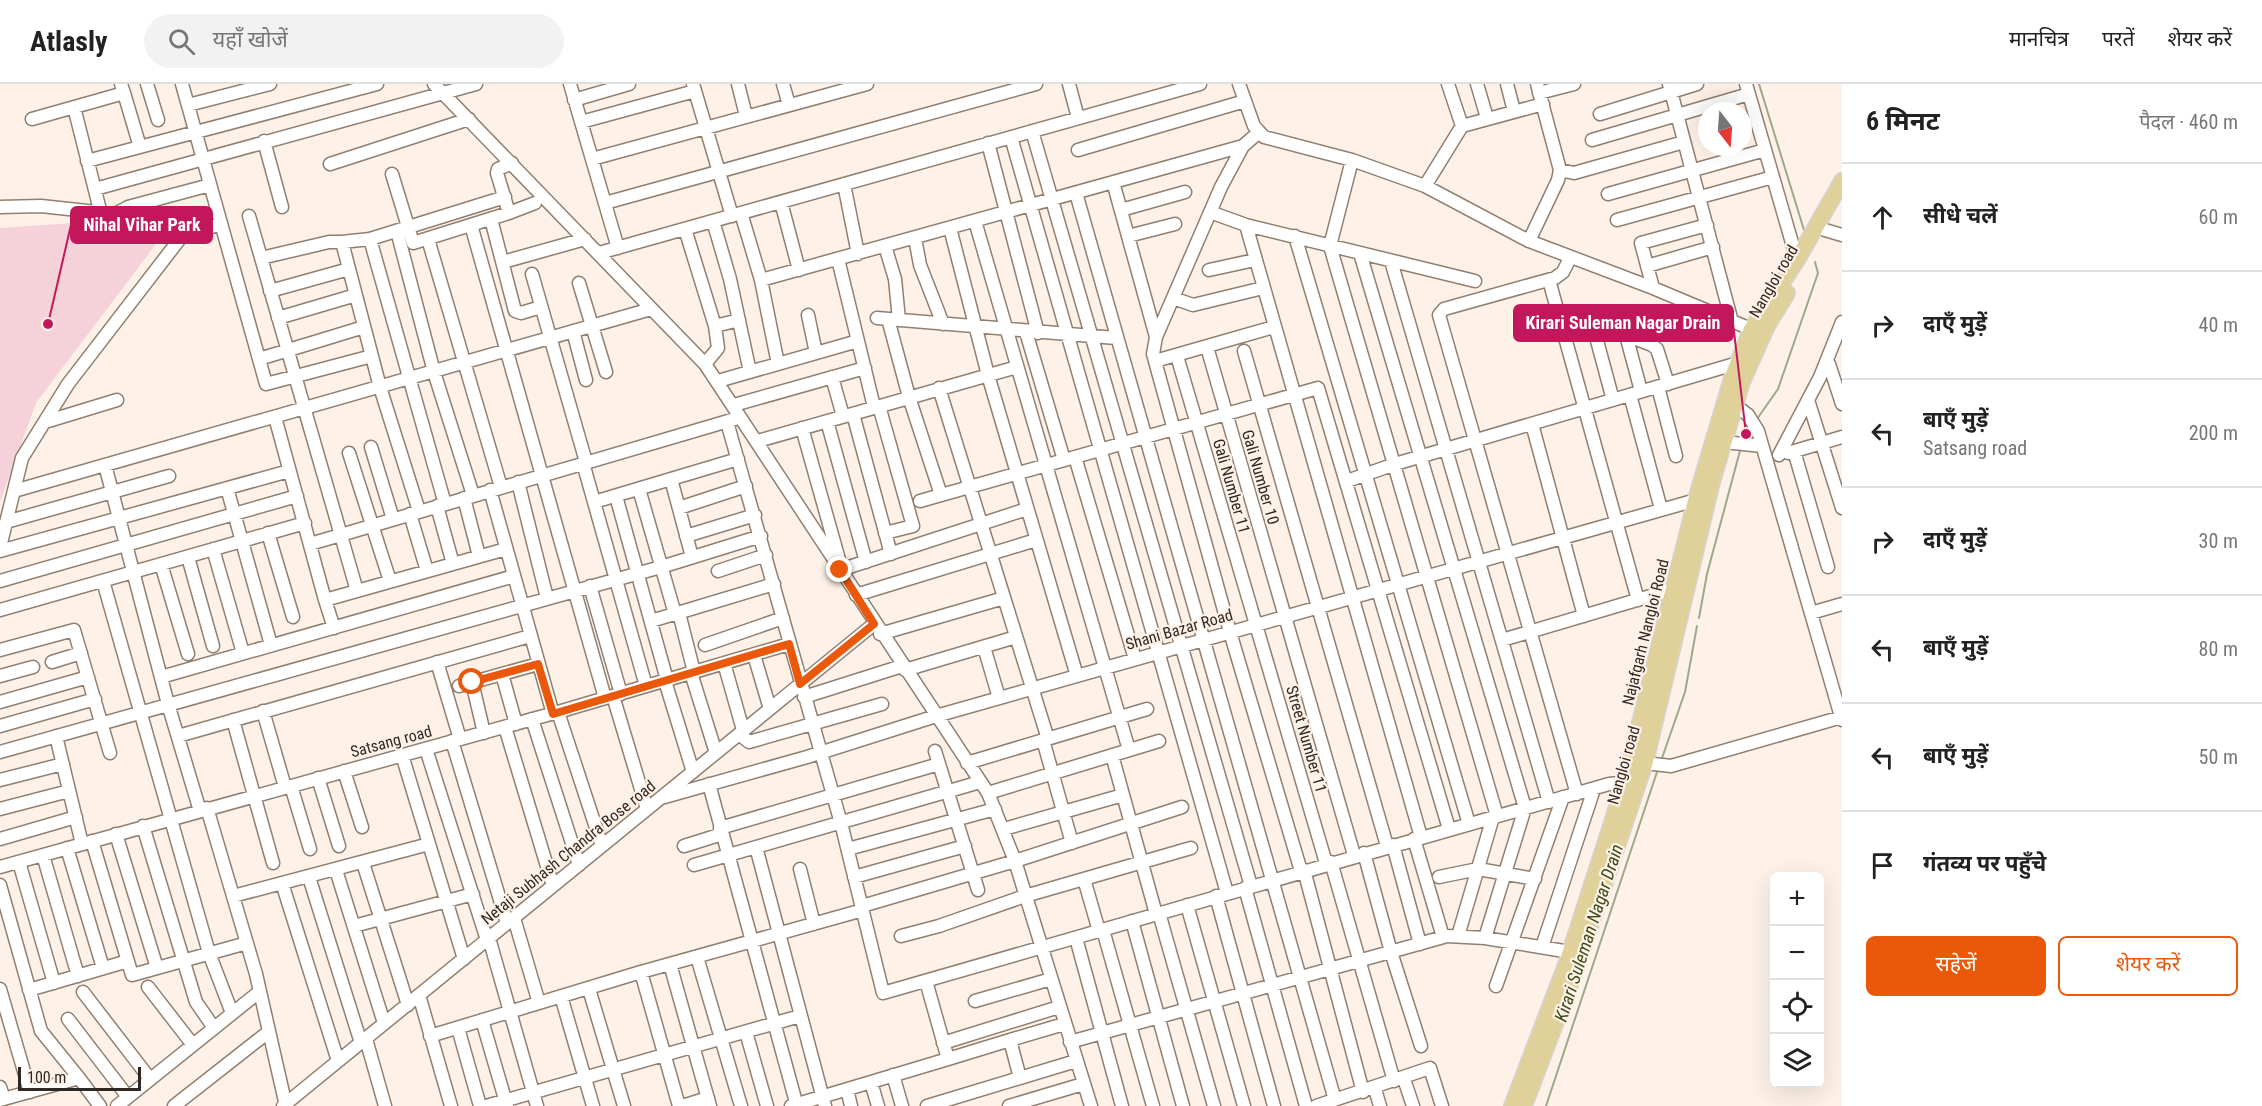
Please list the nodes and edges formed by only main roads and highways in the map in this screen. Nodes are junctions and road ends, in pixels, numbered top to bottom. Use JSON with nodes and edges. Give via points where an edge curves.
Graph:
{"nodes":[{"id":1,"x":1842,"y":181,"type":"edge"},
{"id":2,"x":1842,"y":200,"type":"edge"},
{"id":3,"x":1757,"y":332,"type":"junction"},
{"id":4,"x":1702,"y":498,"type":"junction"},
{"id":5,"x":1632,"y":782,"type":"junction"},
{"id":6,"x":1512,"y":1106,"type":"edge"},
{"id":7,"x":1524,"y":1106,"type":"edge"}],
"edges":[{"from":1,"to":3,"type":"main road","name":"Najafgarh Nangloi Road"},
{"from":2,"to":3,"type":"main road","name":"Nangloi road"},
{"from":3,"to":4,"type":"main road","name":"Najafgarh Nangloi Road","via":[[1738,363]]},
{"from":3,"to":4,"type":"main road","name":"Nangloi road","via":[[1735,405],[1735,444]]},
{"from":4,"to":5,"type":"main road","name":"Najafgarh Nangloi Road","via":[[1674,589]]},
{"from":4,"to":5,"type":"main road","name":"Nangloi road","via":[[1645,763]]},
{"from":5,"to":6,"type":"main road","name":"Najafgarh Nangloi Road"},
{"from":5,"to":7,"type":"main road","name":"Nangloi road","via":[[1577,966]]}]}
